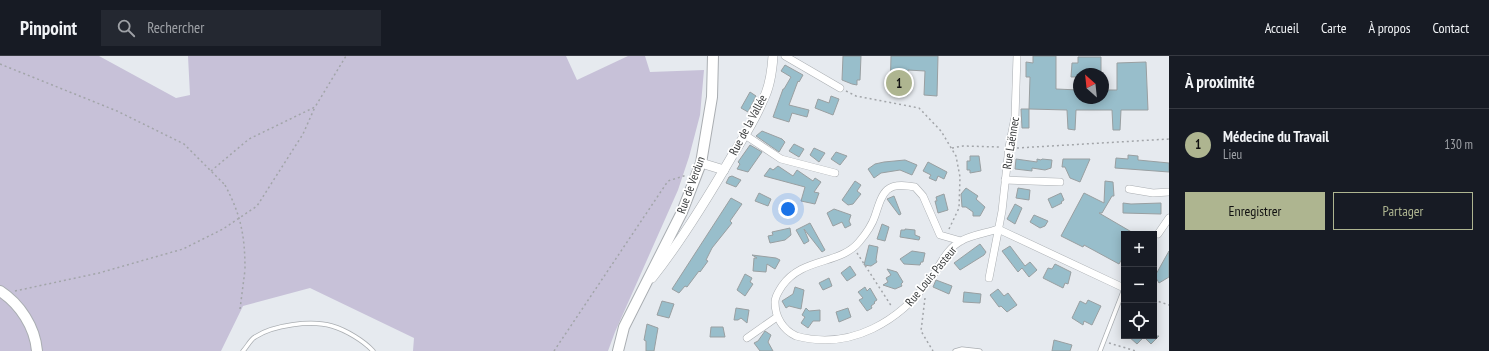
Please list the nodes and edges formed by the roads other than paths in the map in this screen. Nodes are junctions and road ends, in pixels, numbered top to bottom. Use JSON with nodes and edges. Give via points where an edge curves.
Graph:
{"nodes":[{"id":1,"x":713,"y":56,"type":"edge"},
{"id":2,"x":773,"y":56,"type":"edge"},
{"id":3,"x":785,"y":56,"type":"edge"},
{"id":4,"x":1017,"y":56,"type":"edge"},
{"id":5,"x":840,"y":88,"type":"road end"},
{"id":6,"x":745,"y":135,"type":"junction"},
{"id":7,"x":700,"y":167,"type":"junction"},
{"id":8,"x":724,"y":170,"type":"junction"},
{"id":9,"x":835,"y":173,"type":"dead end"},
{"id":10,"x":1005,"y":180,"type":"junction"},
{"id":11,"x":1060,"y":182,"type":"dead end"},
{"id":12,"x":1129,"y":189,"type":"dead end"},
{"id":13,"x":1169,"y":192,"type":"edge"},
{"id":14,"x":1169,"y":218,"type":"edge"},
{"id":15,"x":998,"y":229,"type":"junction"},
{"id":16,"x":1158,"y":234,"type":"dead end"},
{"id":17,"x":961,"y":241,"type":"junction"},
{"id":18,"x":989,"y":278,"type":"dead end"},
{"id":19,"x":647,"y":284,"type":"junction"},
{"id":20,"x":1121,"y":288,"type":"edge"},
{"id":21,"x":1,"y":294,"type":"edge"},
{"id":22,"x":1121,"y":297,"type":"edge"},
{"id":23,"x":777,"y":317,"type":"junction"},
{"id":24,"x":747,"y":338,"type":"dead end"},
{"id":25,"x":37,"y":351,"type":"edge"},
{"id":26,"x":243,"y":351,"type":"edge"},
{"id":27,"x":374,"y":351,"type":"edge"},
{"id":28,"x":618,"y":351,"type":"edge"},
{"id":29,"x":955,"y":351,"type":"edge"},
{"id":30,"x":980,"y":351,"type":"edge"},
{"id":31,"x":1100,"y":351,"type":"edge"}],
"edges":[{"from":1,"to":7,"type":"main road","name":"Rue de Verdun","via":[[711,103]]},
{"from":2,"to":6,"type":"street","name":"Rue de la Vallée","via":[[764,100]]},
{"from":3,"to":5,"type":"street"},
{"from":4,"to":10,"type":"street","name":"Rue Laënnec","via":[[1015,117]]},
{"from":6,"to":8,"type":"street","name":"Rue de la Vallée"},
{"from":6,"to":9,"type":"street","via":[[781,159]]},
{"from":7,"to":8,"type":"street","name":"Rue de la Vallée"},
{"from":7,"to":19,"type":"main road","name":"Rue de Verdun","via":[[682,212]]},
{"from":8,"to":19,"type":"street","name":"Rue de la Vallée","via":[[677,246]]},
{"from":10,"to":11,"type":"street"},
{"from":10,"to":15,"type":"street","name":"Rue Laënnec"},
{"from":12,"to":13,"type":"street","via":[[1153,193]]},
{"from":14,"to":16,"type":"street"},
{"from":15,"to":17,"type":"street","name":"Rue Louis Pasteur"},
{"from":15,"to":18,"type":"street","name":"Rue Laënnec"},
{"from":15,"to":20,"type":"street"},
{"from":17,"to":23,"type":"street","name":"Rue Louis Pasteur","via":[[945,256],[926,284],[898,315],[862,339],[829,344],[801,339],[784,329]]},
{"from":17,"to":23,"type":"street","name":"Rue Louis Pasteur","via":[[940,235],[923,196],[916,187],[895,185],[882,195],[875,217],[854,248],[810,264],[788,278],[777,294]]},
{"from":19,"to":28,"type":"main road","name":"Rue de Verdun","via":[[624,327]]},
{"from":21,"to":25,"type":"main road","via":[[15,302],[24,314]]},
{"from":22,"to":31,"type":"lane"},
{"from":23,"to":24,"type":"street"},
{"from":26,"to":27,"type":"lane","via":[[254,338],[272,328],[306,323],[332,326],[358,338]]},
{"from":29,"to":30,"type":"lane"}]}
